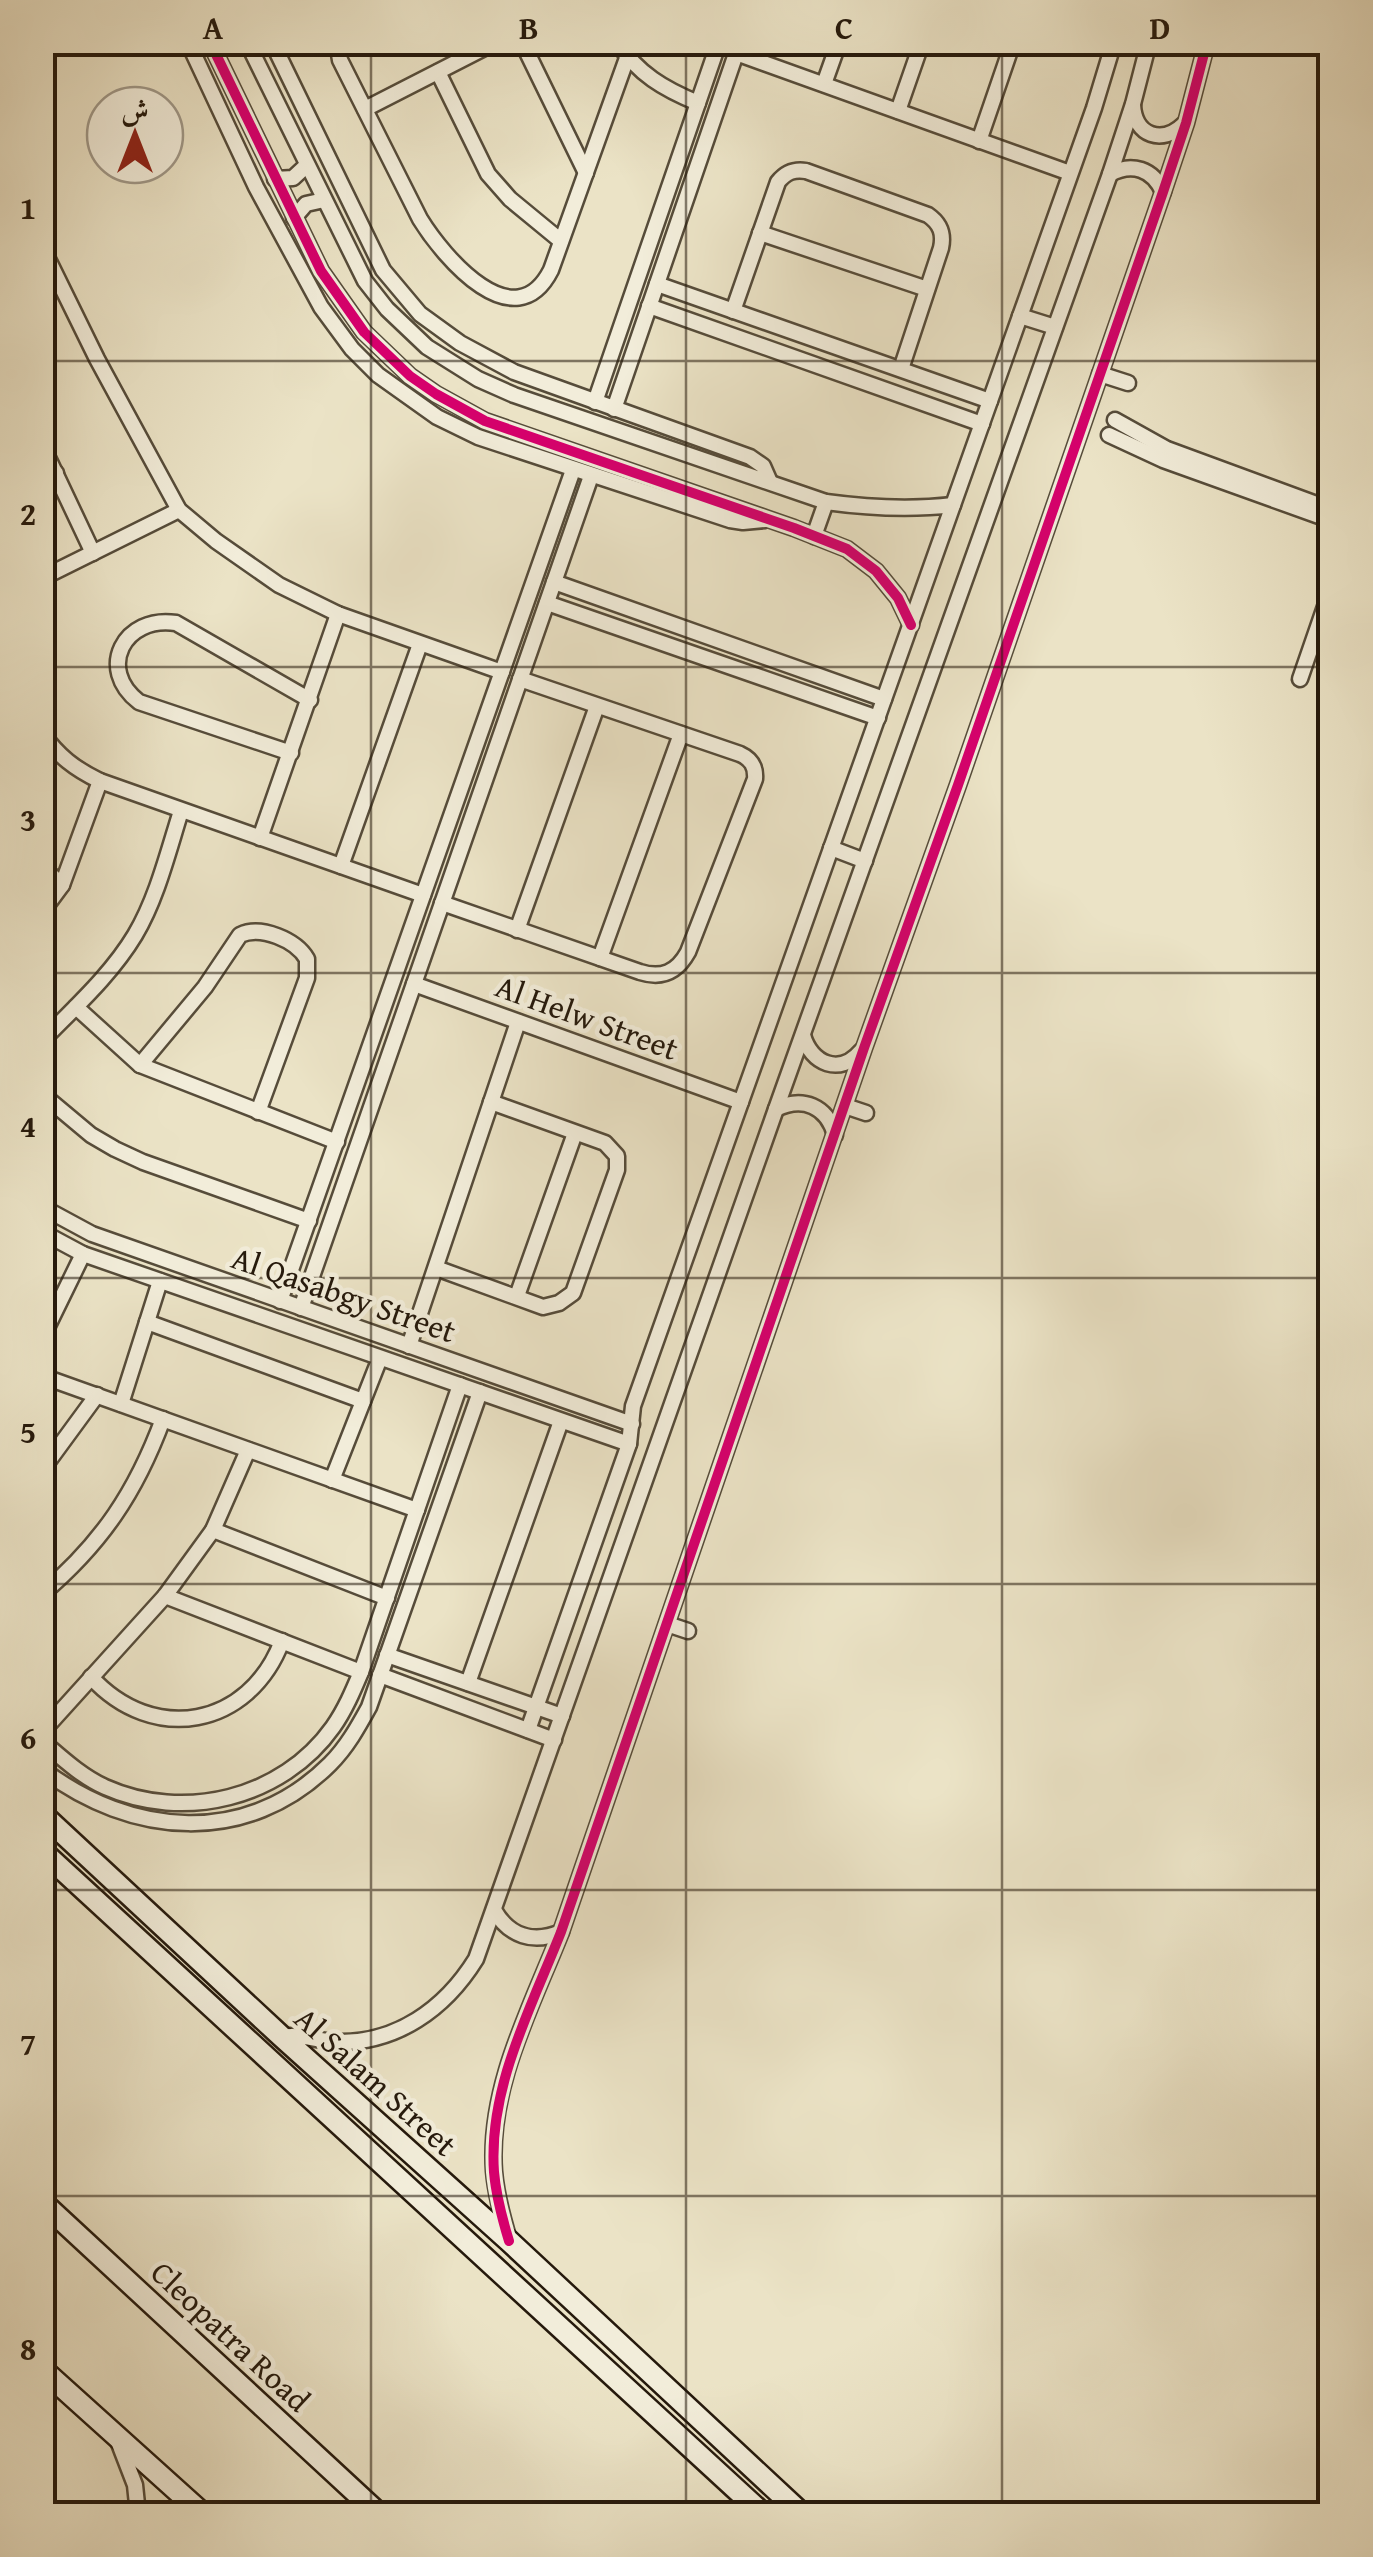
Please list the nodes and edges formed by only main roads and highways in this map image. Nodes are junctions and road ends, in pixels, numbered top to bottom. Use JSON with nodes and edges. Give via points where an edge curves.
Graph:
{"nodes":[{"id":1,"x":42,"y":1814,"type":"edge"},
{"id":2,"x":42,"y":1851,"type":"edge"},
{"id":3,"x":42,"y":2202,"type":"edge"},
{"id":4,"x":539,"y":2268,"type":"junction"},
{"id":5,"x":519,"y":2288,"type":"junction"},
{"id":6,"x":44,"y":2374,"type":"edge"},
{"id":7,"x":202,"y":2514,"type":"edge"},
{"id":8,"x":379,"y":2514,"type":"edge"},
{"id":9,"x":763,"y":2514,"type":"edge"},
{"id":10,"x":802,"y":2514,"type":"edge"}],
"edges":[{"from":1,"to":4,"type":"main road","name":"Al Salam Street"},
{"from":2,"to":5,"type":"main road","name":"Al Salam Street"},
{"from":3,"to":8,"type":"main road","name":"Cleopatra Road"},
{"from":4,"to":5,"type":"main road"},
{"from":4,"to":10,"type":"main road","name":"Al Salam Street"},
{"from":5,"to":9,"type":"main road","name":"Al Salam Street"},
{"from":6,"to":7,"type":"main road"}]}
